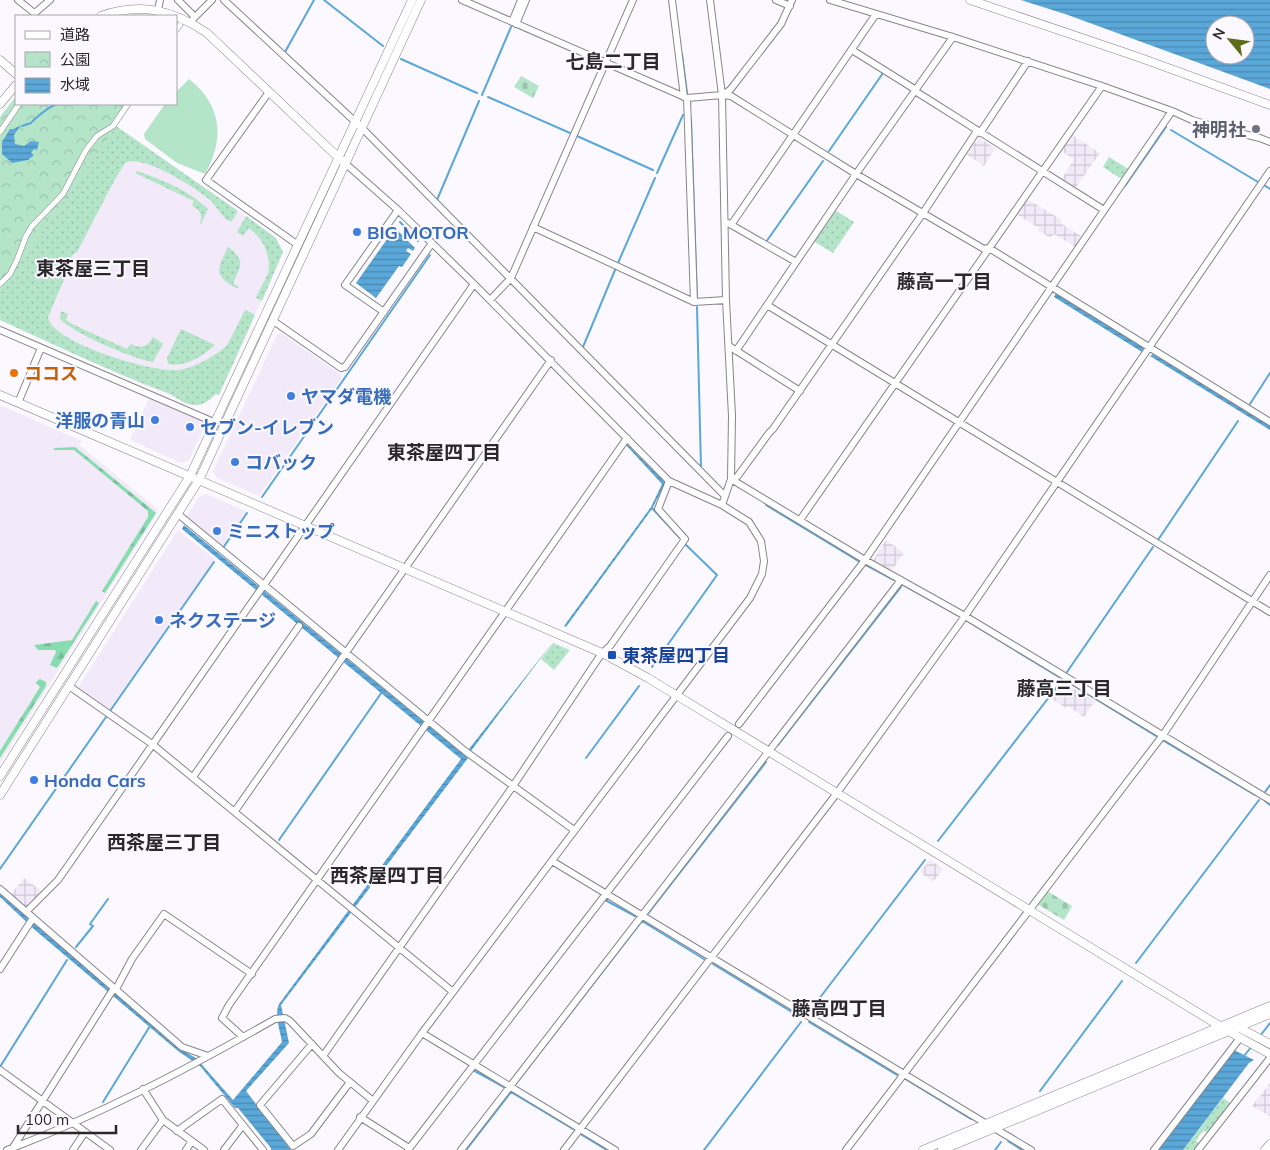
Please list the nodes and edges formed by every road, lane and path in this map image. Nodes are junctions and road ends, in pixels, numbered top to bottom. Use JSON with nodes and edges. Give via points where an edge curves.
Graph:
{"nodes":[{"id":1,"x":18,"y":0,"type":"edge"},
{"id":2,"x":50,"y":0,"type":"edge"},
{"id":3,"x":160,"y":0,"type":"edge"},
{"id":4,"x":178,"y":0,"type":"edge"},
{"id":5,"x":212,"y":0,"type":"edge"},
{"id":6,"x":224,"y":0,"type":"edge"},
{"id":7,"x":412,"y":0,"type":"edge"},
{"id":8,"x":421,"y":0,"type":"edge"},
{"id":9,"x":462,"y":0,"type":"edge"},
{"id":10,"x":521,"y":0,"type":"edge"},
{"id":11,"x":526,"y":0,"type":"edge"},
{"id":12,"x":634,"y":0,"type":"edge"},
{"id":13,"x":672,"y":0,"type":"edge"},
{"id":14,"x":710,"y":0,"type":"edge"},
{"id":15,"x":776,"y":0,"type":"edge"},
{"id":16,"x":830,"y":0,"type":"edge"},
{"id":17,"x":970,"y":0,"type":"edge"},
{"id":18,"x":791,"y":3,"type":"edge"},
{"id":19,"x":158,"y":10,"type":"junction"},
{"id":20,"x":876,"y":14,"type":"junction"},
{"id":21,"x":105,"y":15,"type":"edge"},
{"id":22,"x":175,"y":15,"type":"edge"},
{"id":23,"x":178,"y":16,"type":"edge"},
{"id":24,"x":192,"y":19,"type":"junction"},
{"id":25,"x":514,"y":23,"type":"junction"},
{"id":26,"x":180,"y":25,"type":"dead end"},
{"id":27,"x":178,"y":28,"type":"edge"},
{"id":28,"x":953,"y":37,"type":"junction"},
{"id":29,"x":852,"y":50,"type":"junction"},
{"id":30,"x":0,"y":60,"type":"edge"},
{"id":31,"x":1028,"y":61,"type":"junction"},
{"id":32,"x":606,"y":63,"type":"junction"},
{"id":33,"x":15,"y":73,"type":"edge"},
{"id":34,"x":15,"y":85,"type":"edge"},
{"id":35,"x":1102,"y":86,"type":"junction"},
{"id":36,"x":915,"y":90,"type":"junction"},
{"id":37,"x":269,"y":92,"type":"junction"},
{"id":38,"x":722,"y":95,"type":"junction"},
{"id":39,"x":686,"y":97,"type":"junction"},
{"id":40,"x":0,"y":104,"type":"edge"},
{"id":41,"x":18,"y":105,"type":"edge"},
{"id":42,"x":127,"y":105,"type":"edge"},
{"id":43,"x":1270,"y":105,"type":"edge"},
{"id":44,"x":1172,"y":111,"type":"junction"},
{"id":45,"x":355,"y":122,"type":"junction"},
{"id":46,"x":362,"y":128,"type":"junction"},
{"id":47,"x":0,"y":132,"type":"edge"},
{"id":48,"x":978,"y":132,"type":"junction"},
{"id":49,"x":794,"y":135,"type":"junction"},
{"id":50,"x":1270,"y":142,"type":"edge"},
{"id":51,"x":338,"y":158,"type":"junction"},
{"id":52,"x":346,"y":164,"type":"junction"},
{"id":53,"x":1270,"y":171,"type":"edge"},
{"id":54,"x":1042,"y":172,"type":"junction"},
{"id":55,"x":856,"y":174,"type":"junction"},
{"id":56,"x":398,"y":210,"type":"junction"},
{"id":57,"x":1104,"y":210,"type":"junction"},
{"id":58,"x":923,"y":213,"type":"junction"},
{"id":59,"x":724,"y":223,"type":"junction"},
{"id":60,"x":731,"y":225,"type":"junction"},
{"id":61,"x":534,"y":227,"type":"junction"},
{"id":62,"x":432,"y":243,"type":"junction"},
{"id":63,"x":298,"y":245,"type":"junction"},
{"id":64,"x":989,"y":248,"type":"junction"},
{"id":65,"x":796,"y":262,"type":"junction"},
{"id":66,"x":511,"y":278,"type":"junction"},
{"id":67,"x":0,"y":284,"type":"edge"},
{"id":68,"x":474,"y":284,"type":"junction"},
{"id":69,"x":1052,"y":287,"type":"junction"},
{"id":70,"x":490,"y":300,"type":"junction"},
{"id":71,"x":726,"y":300,"type":"junction"},
{"id":72,"x":694,"y":302,"type":"junction"},
{"id":73,"x":767,"y":305,"type":"junction"},
{"id":74,"x":384,"y":312,"type":"junction"},
{"id":75,"x":272,"y":320,"type":"junction"},
{"id":76,"x":0,"y":330,"type":"edge"},
{"id":77,"x":832,"y":345,"type":"junction"},
{"id":78,"x":729,"y":346,"type":"junction"},
{"id":79,"x":41,"y":348,"type":"junction"},
{"id":80,"x":1150,"y":348,"type":"junction"},
{"id":81,"x":736,"y":351,"type":"junction"},
{"id":82,"x":551,"y":360,"type":"junction"},
{"id":83,"x":895,"y":383,"type":"junction"},
{"id":84,"x":800,"y":391,"type":"junction"},
{"id":85,"x":0,"y":395,"type":"edge"},
{"id":86,"x":18,"y":403,"type":"junction"},
{"id":87,"x":959,"y":422,"type":"junction"},
{"id":88,"x":1270,"y":422,"type":"edge"},
{"id":89,"x":216,"y":423,"type":"junction"},
{"id":90,"x":626,"y":438,"type":"junction"},
{"id":91,"x":190,"y":476,"type":"junction"},
{"id":92,"x":731,"y":479,"type":"junction"},
{"id":93,"x":199,"y":480,"type":"junction"},
{"id":94,"x":669,"y":481,"type":"junction"},
{"id":95,"x":1058,"y":483,"type":"junction"},
{"id":96,"x":725,"y":496,"type":"junction"},
{"id":97,"x":722,"y":505,"type":"junction"},
{"id":98,"x":178,"y":514,"type":"junction"},
{"id":99,"x":800,"y":520,"type":"junction"},
{"id":100,"x":305,"y":526,"type":"junction"},
{"id":101,"x":865,"y":560,"type":"junction"},
{"id":102,"x":404,"y":568,"type":"junction"},
{"id":103,"x":1270,"y":575,"type":"edge"},
{"id":104,"x":901,"y":580,"type":"junction"},
{"id":105,"x":261,"y":588,"type":"junction"},
{"id":106,"x":1252,"y":601,"type":"junction"},
{"id":107,"x":503,"y":612,"type":"junction"},
{"id":108,"x":1270,"y":612,"type":"edge"},
{"id":109,"x":965,"y":616,"type":"junction"},
{"id":110,"x":299,"y":626,"type":"dead end"},
{"id":111,"x":602,"y":653,"type":"junction"},
{"id":112,"x":343,"y":656,"type":"junction"},
{"id":113,"x":69,"y":686,"type":"junction"},
{"id":114,"x":677,"y":696,"type":"junction"},
{"id":115,"x":427,"y":722,"type":"junction"},
{"id":116,"x":739,"y":724,"type":"dead end"},
{"id":117,"x":1163,"y":735,"type":"junction"},
{"id":118,"x":728,"y":736,"type":"dead end"},
{"id":119,"x":152,"y":744,"type":"junction"},
{"id":120,"x":769,"y":751,"type":"junction"},
{"id":121,"x":0,"y":776,"type":"edge"},
{"id":122,"x":193,"y":777,"type":"junction"},
{"id":123,"x":513,"y":786,"type":"junction"},
{"id":124,"x":837,"y":793,"type":"junction"},
{"id":125,"x":0,"y":795,"type":"edge"},
{"id":126,"x":1270,"y":800,"type":"edge"},
{"id":127,"x":235,"y":811,"type":"junction"},
{"id":128,"x":574,"y":830,"type":"junction"},
{"id":129,"x":552,"y":861,"type":"junction"},
{"id":130,"x":316,"y":880,"type":"junction"},
{"id":131,"x":0,"y":889,"type":"edge"},
{"id":132,"x":606,"y":894,"type":"junction"},
{"id":133,"x":1029,"y":909,"type":"junction"},
{"id":134,"x":26,"y":912,"type":"junction"},
{"id":135,"x":642,"y":916,"type":"junction"},
{"id":136,"x":31,"y":921,"type":"junction"},
{"id":137,"x":399,"y":947,"type":"junction"},
{"id":138,"x":712,"y":958,"type":"junction"},
{"id":139,"x":0,"y":969,"type":"edge"},
{"id":140,"x":252,"y":974,"type":"junction"},
{"id":141,"x":113,"y":990,"type":"junction"},
{"id":142,"x":453,"y":992,"type":"junction"},
{"id":143,"x":1270,"y":1006,"type":"edge"},
{"id":144,"x":1267,"y":1015,"type":"edge"},
{"id":145,"x":1230,"y":1022,"type":"junction"},
{"id":146,"x":1220,"y":1026,"type":"junction"},
{"id":147,"x":1242,"y":1028,"type":"junction"},
{"id":148,"x":1228,"y":1032,"type":"junction"},
{"id":149,"x":422,"y":1033,"type":"junction"},
{"id":150,"x":243,"y":1037,"type":"junction"},
{"id":151,"x":1240,"y":1038,"type":"junction"},
{"id":152,"x":1269,"y":1043,"type":"edge"},
{"id":153,"x":312,"y":1044,"type":"junction"},
{"id":154,"x":1267,"y":1053,"type":"edge"},
{"id":155,"x":323,"y":1056,"type":"junction"},
{"id":156,"x":1270,"y":1058,"type":"edge"},
{"id":157,"x":202,"y":1059,"type":"junction"},
{"id":158,"x":473,"y":1065,"type":"junction"},
{"id":159,"x":0,"y":1070,"type":"edge"},
{"id":160,"x":904,"y":1073,"type":"junction"},
{"id":161,"x":350,"y":1082,"type":"junction"},
{"id":162,"x":510,"y":1087,"type":"junction"},
{"id":163,"x":143,"y":1089,"type":"junction"},
{"id":164,"x":42,"y":1100,"type":"junction"},
{"id":165,"x":372,"y":1100,"type":"junction"},
{"id":166,"x":360,"y":1118,"type":"junction"},
{"id":167,"x":163,"y":1120,"type":"junction"},
{"id":168,"x":985,"y":1123,"type":"junction"},
{"id":169,"x":74,"y":1124,"type":"junction"},
{"id":170,"x":243,"y":1125,"type":"junction"},
{"id":171,"x":994,"y":1128,"type":"junction"},
{"id":172,"x":580,"y":1129,"type":"junction"},
{"id":173,"x":178,"y":1131,"type":"junction"},
{"id":174,"x":85,"y":1132,"type":"junction"},
{"id":175,"x":192,"y":1141,"type":"junction"},
{"id":176,"x":1270,"y":1144,"type":"edge"},
{"id":177,"x":10,"y":1149,"type":"edge"},
{"id":178,"x":408,"y":1149,"type":"edge"},
{"id":179,"x":73,"y":1150,"type":"edge"},
{"id":180,"x":110,"y":1150,"type":"edge"},
{"id":181,"x":141,"y":1150,"type":"edge"},
{"id":182,"x":186,"y":1150,"type":"edge"},
{"id":183,"x":204,"y":1150,"type":"edge"},
{"id":184,"x":224,"y":1150,"type":"edge"},
{"id":185,"x":263,"y":1150,"type":"edge"},
{"id":186,"x":338,"y":1150,"type":"edge"},
{"id":187,"x":461,"y":1150,"type":"edge"},
{"id":188,"x":564,"y":1150,"type":"edge"},
{"id":189,"x":616,"y":1150,"type":"edge"},
{"id":190,"x":846,"y":1150,"type":"edge"},
{"id":191,"x":923,"y":1150,"type":"edge"},
{"id":192,"x":942,"y":1150,"type":"edge"},
{"id":193,"x":1031,"y":1150,"type":"edge"},
{"id":194,"x":1154,"y":1150,"type":"edge"},
{"id":195,"x":1198,"y":1150,"type":"edge"},
{"id":196,"x":1265,"y":1150,"type":"edge"}],
"edges":[{"from":1,"to":2,"type":"street","via":[[33,12]]},
{"from":3,"to":19,"type":"street"},
{"from":4,"to":24,"type":"street"},
{"from":5,"to":24,"type":"street"},
{"from":6,"to":45,"type":"street"},
{"from":7,"to":45,"type":"street"},
{"from":8,"to":46,"type":"street"},
{"from":9,"to":25,"type":"street"},
{"from":10,"to":25,"type":"street"},
{"from":11,"to":25,"type":"street"},
{"from":12,"to":32,"type":"street"},
{"from":13,"to":39,"type":"street"},
{"from":14,"to":38,"type":"street"},
{"from":15,"to":18,"type":"street"},
{"from":16,"to":20,"type":"street"},
{"from":17,"to":43,"type":"street"},
{"from":18,"to":38,"type":"street","via":[[775,30],[730,90]]},
{"from":19,"to":21,"type":"street"},
{"from":19,"to":22,"type":"street"},
{"from":20,"to":28,"type":"street"},
{"from":20,"to":29,"type":"street"},
{"from":23,"to":24,"type":"street"},
{"from":24,"to":37,"type":"street"},
{"from":25,"to":32,"type":"street"},
{"from":26,"to":27,"type":"street"},
{"from":28,"to":31,"type":"street"},
{"from":28,"to":36,"type":"street"},
{"from":29,"to":36,"type":"street"},
{"from":29,"to":49,"type":"street"},
{"from":30,"to":33,"type":"street"},
{"from":31,"to":35,"type":"street"},
{"from":31,"to":48,"type":"street"},
{"from":32,"to":39,"type":"street"},
{"from":32,"to":61,"type":"street"},
{"from":34,"to":40,"type":"street"},
{"from":35,"to":44,"type":"street"},
{"from":35,"to":54,"type":"street"},
{"from":36,"to":48,"type":"street"},
{"from":36,"to":55,"type":"street"},
{"from":37,"to":51,"type":"street"},
{"from":37,"to":63,"type":"street","via":[[206,180]]},
{"from":38,"to":39,"type":"street"},
{"from":38,"to":49,"type":"street","via":[[731,96]]},
{"from":38,"to":59,"type":"street"},
{"from":39,"to":72,"type":"street"},
{"from":41,"to":47,"type":"street"},
{"from":42,"to":67,"type":"street","via":[[113,126],[97,136],[86,150],[63,194],[32,226],[10,274]]},
{"from":44,"to":50,"type":"street","via":[[1192,120]]},
{"from":44,"to":57,"type":"street"},
{"from":45,"to":46,"type":"street"},
{"from":45,"to":51,"type":"street"},
{"from":46,"to":52,"type":"street"},
{"from":46,"to":66,"type":"street"},
{"from":48,"to":54,"type":"street"},
{"from":48,"to":58,"type":"street"},
{"from":49,"to":55,"type":"street"},
{"from":49,"to":60,"type":"street"},
{"from":51,"to":52,"type":"street"},
{"from":51,"to":63,"type":"street"},
{"from":52,"to":56,"type":"street"},
{"from":52,"to":75,"type":"street"},
{"from":53,"to":80,"type":"street"},
{"from":54,"to":57,"type":"street"},
{"from":54,"to":64,"type":"street"},
{"from":55,"to":58,"type":"street"},
{"from":55,"to":65,"type":"street"},
{"from":56,"to":62,"type":"street"},
{"from":56,"to":74,"type":"street","via":[[345,285]]},
{"from":57,"to":69,"type":"street"},
{"from":58,"to":64,"type":"street","via":[[984,249]]},
{"from":58,"to":77,"type":"street"},
{"from":59,"to":60,"type":"street"},
{"from":59,"to":71,"type":"street"},
{"from":60,"to":65,"type":"street"},
{"from":61,"to":66,"type":"street"},
{"from":61,"to":72,"type":"street"},
{"from":62,"to":68,"type":"street"},
{"from":62,"to":74,"type":"street"},
{"from":63,"to":89,"type":"street"},
{"from":64,"to":69,"type":"street"},
{"from":64,"to":83,"type":"street"},
{"from":65,"to":73,"type":"street"},
{"from":66,"to":70,"type":"street"},
{"from":66,"to":96,"type":"street"},
{"from":68,"to":70,"type":"street"},
{"from":68,"to":100,"type":"street"},
{"from":69,"to":80,"type":"street"},
{"from":69,"to":87,"type":"street"},
{"from":70,"to":82,"type":"street"},
{"from":71,"to":72,"type":"street"},
{"from":71,"to":78,"type":"street"},
{"from":73,"to":77,"type":"street"},
{"from":73,"to":81,"type":"street"},
{"from":74,"to":75,"type":"street","via":[[345,367],[341,368]]},
{"from":75,"to":93,"type":"street"},
{"from":76,"to":79,"type":"street"},
{"from":77,"to":83,"type":"street"},
{"from":77,"to":84,"type":"street"},
{"from":78,"to":81,"type":"street"},
{"from":78,"to":92,"type":"street"},
{"from":79,"to":86,"type":"street"},
{"from":79,"to":89,"type":"street"},
{"from":80,"to":88,"type":"street"},
{"from":80,"to":95,"type":"street"},
{"from":81,"to":84,"type":"street"},
{"from":82,"to":90,"type":"street"},
{"from":82,"to":102,"type":"street"},
{"from":83,"to":87,"type":"street"},
{"from":83,"to":99,"type":"street"},
{"from":84,"to":92,"type":"street","via":[[737,477]]},
{"from":85,"to":86,"type":"street"},
{"from":86,"to":91,"type":"street"},
{"from":87,"to":95,"type":"street"},
{"from":87,"to":101,"type":"street"},
{"from":89,"to":91,"type":"street"},
{"from":90,"to":94,"type":"street"},
{"from":90,"to":107,"type":"street"},
{"from":91,"to":93,"type":"street"},
{"from":91,"to":121,"type":"street"},
{"from":92,"to":96,"type":"street"},
{"from":92,"to":99,"type":"street"},
{"from":93,"to":98,"type":"street"},
{"from":93,"to":100,"type":"street"},
{"from":94,"to":97,"type":"street"},
{"from":94,"to":111,"type":"street","via":[[658,509],[685,539]]},
{"from":95,"to":106,"type":"street"},
{"from":95,"to":109,"type":"street"},
{"from":96,"to":97,"type":"street"},
{"from":97,"to":114,"type":"street","via":[[749,522],[756,531],[764,550],[762,574],[750,598]]},
{"from":98,"to":105,"type":"street"},
{"from":98,"to":113,"type":"street"},
{"from":99,"to":101,"type":"street"},
{"from":100,"to":102,"type":"street"},
{"from":100,"to":105,"type":"street"},
{"from":101,"to":104,"type":"street"},
{"from":101,"to":116,"type":"street"},
{"from":102,"to":107,"type":"street"},
{"from":102,"to":112,"type":"street"},
{"from":103,"to":106,"type":"street"},
{"from":104,"to":109,"type":"street"},
{"from":104,"to":120,"type":"street"},
{"from":105,"to":112,"type":"street"},
{"from":105,"to":119,"type":"street"},
{"from":106,"to":108,"type":"street"},
{"from":106,"to":117,"type":"street"},
{"from":107,"to":111,"type":"street"},
{"from":107,"to":115,"type":"street"},
{"from":109,"to":117,"type":"street"},
{"from":109,"to":124,"type":"street"},
{"from":110,"to":122,"type":"street"},
{"from":111,"to":114,"type":"street"},
{"from":111,"to":123,"type":"street"},
{"from":112,"to":115,"type":"street"},
{"from":112,"to":127,"type":"street"},
{"from":113,"to":119,"type":"street"},
{"from":113,"to":125,"type":"street"},
{"from":114,"to":120,"type":"street"},
{"from":114,"to":128,"type":"street"},
{"from":115,"to":123,"type":"street"},
{"from":115,"to":130,"type":"street"},
{"from":117,"to":126,"type":"street"},
{"from":117,"to":133,"type":"street"},
{"from":118,"to":132,"type":"street"},
{"from":119,"to":122,"type":"street"},
{"from":119,"to":134,"type":"street","via":[[58,880]]},
{"from":120,"to":124,"type":"street"},
{"from":120,"to":135,"type":"street"},
{"from":122,"to":127,"type":"street"},
{"from":123,"to":128,"type":"street"},
{"from":123,"to":137,"type":"street"},
{"from":124,"to":133,"type":"street"},
{"from":124,"to":138,"type":"street"},
{"from":127,"to":130,"type":"street"},
{"from":128,"to":129,"type":"street"},
{"from":129,"to":132,"type":"street"},
{"from":129,"to":142,"type":"street"},
{"from":130,"to":137,"type":"street"},
{"from":130,"to":140,"type":"street"},
{"from":131,"to":134,"type":"street"},
{"from":132,"to":135,"type":"street"},
{"from":132,"to":158,"type":"street"},
{"from":133,"to":146,"type":"street"},
{"from":133,"to":160,"type":"street"},
{"from":134,"to":136,"type":"street"},
{"from":135,"to":138,"type":"street"},
{"from":135,"to":162,"type":"street"},
{"from":136,"to":139,"type":"street"},
{"from":136,"to":141,"type":"street"},
{"from":137,"to":142,"type":"street"},
{"from":137,"to":155,"type":"street"},
{"from":138,"to":160,"type":"street"},
{"from":138,"to":172,"type":"street"},
{"from":140,"to":141,"type":"street","via":[[164,914]]},
{"from":140,"to":150,"type":"street","via":[[222,1018]]},
{"from":141,"to":157,"type":"street","via":[[182,1047]]},
{"from":141,"to":164,"type":"street"},
{"from":142,"to":149,"type":"street"},
{"from":143,"to":145,"type":"street"},
{"from":144,"to":147,"type":"street"},
{"from":145,"to":146,"type":"street"},
{"from":145,"to":147,"type":"street"},
{"from":146,"to":148,"type":"street"},
{"from":146,"to":168,"type":"street"},
{"from":147,"to":148,"type":"street"},
{"from":147,"to":152,"type":"street"},
{"from":148,"to":151,"type":"street"},
{"from":148,"to":171,"type":"street"},
{"from":149,"to":158,"type":"street"},
{"from":149,"to":165,"type":"street"},
{"from":150,"to":153,"type":"street","via":[[275,1019],[285,1018]]},
{"from":150,"to":157,"type":"street"},
{"from":151,"to":154,"type":"street"},
{"from":151,"to":194,"type":"street"},
{"from":153,"to":155,"type":"street"},
{"from":153,"to":161,"type":"street","via":[[260,1105],[293,1146],[311,1134]]},
{"from":155,"to":161,"type":"street"},
{"from":156,"to":195,"type":"street"},
{"from":157,"to":163,"type":"street"},
{"from":158,"to":162,"type":"street"},
{"from":158,"to":178,"type":"street"},
{"from":159,"to":164,"type":"street"},
{"from":160,"to":168,"type":"street"},
{"from":160,"to":190,"type":"street"},
{"from":161,"to":165,"type":"street"},
{"from":162,"to":172,"type":"street"},
{"from":162,"to":187,"type":"street"},
{"from":163,"to":167,"type":"street"},
{"from":163,"to":169,"type":"street"},
{"from":164,"to":169,"type":"street"},
{"from":164,"to":177,"type":"street"},
{"from":165,"to":166,"type":"street"},
{"from":166,"to":178,"type":"street"},
{"from":166,"to":186,"type":"street"},
{"from":167,"to":173,"type":"street"},
{"from":167,"to":181,"type":"street"},
{"from":168,"to":191,"type":"street"},
{"from":169,"to":174,"type":"street"},
{"from":169,"to":177,"type":"street"},
{"from":170,"to":173,"type":"street","via":[[222,1099]]},
{"from":170,"to":184,"type":"street"},
{"from":170,"to":185,"type":"street"},
{"from":171,"to":192,"type":"street"},
{"from":171,"to":193,"type":"street"},
{"from":172,"to":188,"type":"street"},
{"from":172,"to":189,"type":"street"},
{"from":173,"to":175,"type":"street"},
{"from":174,"to":179,"type":"street"},
{"from":174,"to":180,"type":"street"},
{"from":175,"to":182,"type":"street"},
{"from":175,"to":183,"type":"street"},
{"from":176,"to":196,"type":"street"}]}
